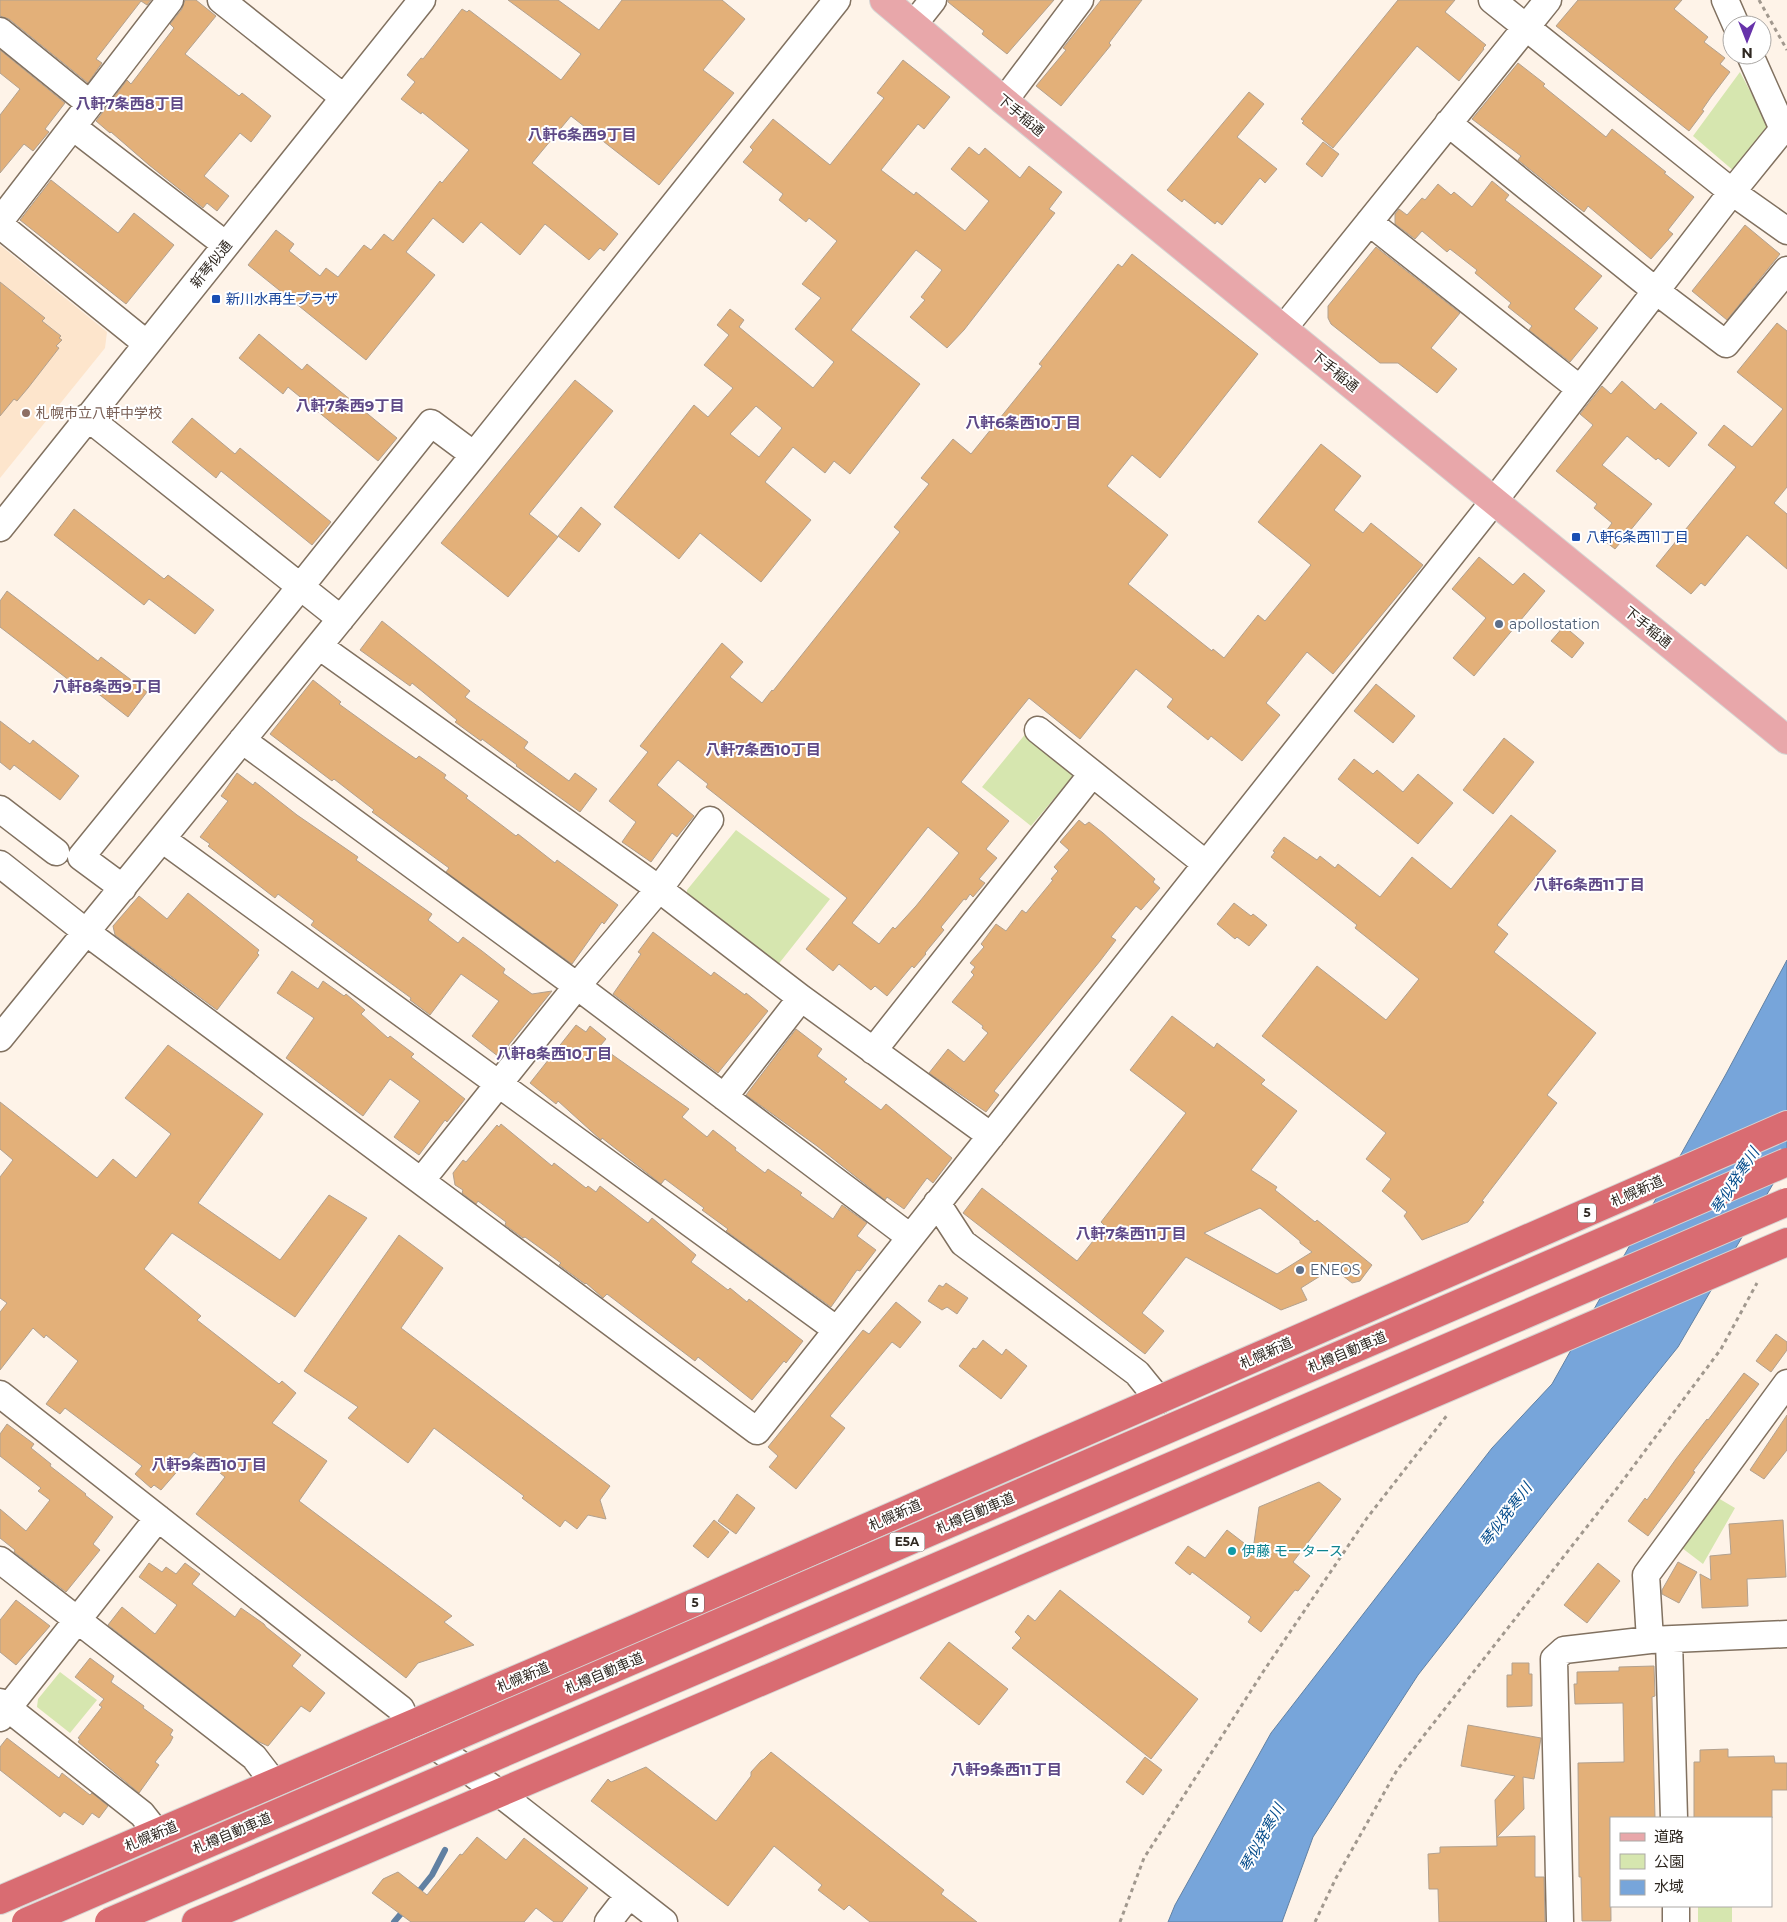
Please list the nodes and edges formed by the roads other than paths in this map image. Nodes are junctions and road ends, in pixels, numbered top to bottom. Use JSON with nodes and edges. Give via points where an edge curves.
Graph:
{"nodes":[{"id":1,"x":170,"y":0,"type":"edge"},
{"id":2,"x":221,"y":0,"type":"edge"},
{"id":3,"x":422,"y":0,"type":"edge"},
{"id":4,"x":838,"y":0,"type":"edge"},
{"id":5,"x":884,"y":0,"type":"edge"},
{"id":6,"x":933,"y":0,"type":"edge"},
{"id":7,"x":1080,"y":0,"type":"edge"},
{"id":8,"x":1492,"y":0,"type":"edge"},
{"id":9,"x":1548,"y":0,"type":"edge"},
{"id":10,"x":1725,"y":0,"type":"edge"},
{"id":11,"x":1732,"y":15,"type":"edge"},
{"id":12,"x":914,"y":24,"type":"junction"},
{"id":13,"x":1525,"y":27,"type":"junction"},
{"id":14,"x":0,"y":31,"type":"edge"},
{"id":15,"x":1754,"y":65,"type":"edge"},
{"id":16,"x":343,"y":97,"type":"junction"},
{"id":17,"x":1004,"y":101,"type":"junction"},
{"id":18,"x":90,"y":104,"type":"junction"},
{"id":19,"x":1448,"y":123,"type":"junction"},
{"id":20,"x":72,"y":127,"type":"junction"},
{"id":21,"x":1732,"y":192,"type":"junction"},
{"id":22,"x":1369,"y":222,"type":"junction"},
{"id":23,"x":0,"y":223,"type":"edge"},
{"id":24,"x":1787,"y":231,"type":"edge"},
{"id":25,"x":226,"y":245,"type":"junction"},
{"id":26,"x":1787,"y":270,"type":"edge"},
{"id":27,"x":1656,"y":291,"type":"junction"},
{"id":28,"x":1283,"y":329,"type":"junction"},
{"id":29,"x":147,"y":344,"type":"junction"},
{"id":30,"x":1580,"y":389,"type":"junction"},
{"id":31,"x":87,"y":417,"type":"junction"},
{"id":32,"x":474,"y":455,"type":"junction"},
{"id":33,"x":1494,"y":501,"type":"junction"},
{"id":34,"x":0,"y":528,"type":"edge"},
{"id":35,"x":301,"y":586,"type":"junction"},
{"id":36,"x":341,"y":619,"type":"junction"},
{"id":37,"x":320,"y":646,"type":"junction"},
{"id":38,"x":1038,"y":730,"type":"dead end"},
{"id":39,"x":242,"y":740,"type":"junction"},
{"id":40,"x":1787,"y":740,"type":"edge"},
{"id":41,"x":1092,"y":774,"type":"junction"},
{"id":42,"x":0,"y":809,"type":"edge"},
{"id":43,"x":710,"y":820,"type":"dead end"},
{"id":44,"x":162,"y":839,"type":"junction"},
{"id":45,"x":56,"y":852,"type":"dead end"},
{"id":46,"x":0,"y":864,"type":"edge"},
{"id":47,"x":1206,"y":864,"type":"junction"},
{"id":48,"x":123,"y":888,"type":"junction"},
{"id":49,"x":659,"y":889,"type":"junction"},
{"id":50,"x":86,"y":932,"type":"junction"},
{"id":51,"x":577,"y":986,"type":"junction"},
{"id":52,"x":801,"y":998,"type":"junction"},
{"id":53,"x":0,"y":1038,"type":"edge"},
{"id":54,"x":873,"y":1050,"type":"junction"},
{"id":55,"x":499,"y":1083,"type":"junction"},
{"id":56,"x":724,"y":1097,"type":"junction"},
{"id":57,"x":1787,"y":1125,"type":"edge"},
{"id":58,"x":990,"y":1136,"type":"junction"},
{"id":59,"x":1787,"y":1162,"type":"edge"},
{"id":60,"x":421,"y":1181,"type":"junction"},
{"id":61,"x":1787,"y":1202,"type":"edge"},
{"id":62,"x":937,"y":1203,"type":"junction"},
{"id":63,"x":910,"y":1237,"type":"junction"},
{"id":64,"x":1787,"y":1242,"type":"edge"},
{"id":65,"x":837,"y":1330,"type":"junction"},
{"id":66,"x":1787,"y":1383,"type":"edge"},
{"id":67,"x":0,"y":1394,"type":"edge"},
{"id":68,"x":1159,"y":1400,"type":"junction"},
{"id":69,"x":158,"y":1518,"type":"junction"},
{"id":70,"x":0,"y":1560,"type":"edge"},
{"id":71,"x":78,"y":1621,"type":"junction"},
{"id":72,"x":1787,"y":1634,"type":"edge"},
{"id":73,"x":1660,"y":1640,"type":"junction"},
{"id":74,"x":3,"y":1710,"type":"edge"},
{"id":75,"x":408,"y":1726,"type":"junction"},
{"id":76,"x":274,"y":1783,"type":"junction"},
{"id":77,"x":500,"y":1793,"type":"junction"},
{"id":78,"x":1674,"y":1817,"type":"edge"},
{"id":79,"x":157,"y":1833,"type":"junction"},
{"id":80,"x":629,"y":1895,"type":"junction"},
{"id":81,"x":0,"y":1900,"type":"edge"},
{"id":82,"x":1676,"y":1907,"type":"edge"},
{"id":83,"x":26,"y":1922,"type":"edge"},
{"id":84,"x":109,"y":1922,"type":"edge"},
{"id":85,"x":196,"y":1922,"type":"edge"},
{"id":86,"x":608,"y":1922,"type":"edge"},
{"id":87,"x":664,"y":1922,"type":"edge"},
{"id":88,"x":1560,"y":1922,"type":"edge"},
{"id":89,"x":1676,"y":1922,"type":"edge"}],
"edges":[{"from":1,"to":18,"type":"street"},
{"from":2,"to":16,"type":"street"},
{"from":3,"to":16,"type":"street","name":"新琴似通"},
{"from":4,"to":32,"type":"street"},
{"from":5,"to":12,"type":"main road","name":"下手稲通"},
{"from":6,"to":12,"type":"street"},
{"from":7,"to":17,"type":"street"},
{"from":8,"to":13,"type":"street"},
{"from":9,"to":13,"type":"street"},
{"from":10,"to":11,"type":"street"},
{"from":12,"to":17,"type":"main road","name":"下手稲通"},
{"from":13,"to":19,"type":"street"},
{"from":13,"to":21,"type":"street"},
{"from":14,"to":18,"type":"street"},
{"from":15,"to":21,"type":"street","via":[[1783,130]]},
{"from":16,"to":25,"type":"street","name":"新琴似通"},
{"from":17,"to":28,"type":"main road","name":"下手稲通"},
{"from":18,"to":20,"type":"street"},
{"from":19,"to":22,"type":"street"},
{"from":19,"to":27,"type":"street"},
{"from":20,"to":23,"type":"street"},
{"from":20,"to":25,"type":"street"},
{"from":21,"to":24,"type":"street"},
{"from":21,"to":27,"type":"street"},
{"from":22,"to":28,"type":"street"},
{"from":22,"to":30,"type":"street"},
{"from":23,"to":29,"type":"street"},
{"from":25,"to":29,"type":"street","name":"新琴似通"},
{"from":26,"to":27,"type":"street","via":[[1726,344]]},
{"from":27,"to":30,"type":"street"},
{"from":28,"to":33,"type":"main road","name":"下手稲通"},
{"from":29,"to":31,"type":"street","name":"新琴似通"},
{"from":30,"to":33,"type":"street"},
{"from":31,"to":34,"type":"street","name":"新琴似通"},
{"from":31,"to":35,"type":"street"},
{"from":32,"to":35,"type":"street","via":[[431,423]]},
{"from":32,"to":36,"type":"street"},
{"from":33,"to":40,"type":"main road","name":"下手稲通"},
{"from":33,"to":47,"type":"street"},
{"from":35,"to":36,"type":"street"},
{"from":35,"to":48,"type":"street","via":[[81,857]]},
{"from":36,"to":37,"type":"street"},
{"from":37,"to":39,"type":"street"},
{"from":37,"to":49,"type":"street"},
{"from":38,"to":41,"type":"street"},
{"from":39,"to":44,"type":"street"},
{"from":39,"to":51,"type":"street"},
{"from":41,"to":47,"type":"street"},
{"from":41,"to":54,"type":"street"},
{"from":42,"to":45,"type":"street"},
{"from":43,"to":49,"type":"street"},
{"from":44,"to":48,"type":"street"},
{"from":44,"to":55,"type":"street"},
{"from":46,"to":50,"type":"street"},
{"from":47,"to":58,"type":"street"},
{"from":48,"to":50,"type":"street"},
{"from":49,"to":51,"type":"street"},
{"from":49,"to":52,"type":"street"},
{"from":50,"to":53,"type":"street"},
{"from":50,"to":60,"type":"street"},
{"from":51,"to":55,"type":"street"},
{"from":51,"to":56,"type":"street"},
{"from":52,"to":54,"type":"street"},
{"from":52,"to":56,"type":"street"},
{"from":54,"to":58,"type":"street"},
{"from":55,"to":60,"type":"street"},
{"from":55,"to":65,"type":"street"},
{"from":56,"to":63,"type":"street"},
{"from":57,"to":68,"type":"highway","name":"札幌新道","number":"5"},
{"from":58,"to":62,"type":"street"},
{"from":59,"to":83,"type":"highway","name":"札樽自動車道","number":"E5A","bridge":true},
{"from":60,"to":65,"type":"street","via":[[757,1431]]},
{"from":61,"to":84,"type":"highway","number":"E5A","bridge":true},
{"from":62,"to":63,"type":"street"},
{"from":62,"to":68,"type":"street","via":[[963,1243],[1137,1373]]},
{"from":63,"to":65,"type":"street"},
{"from":64,"to":77,"type":"highway"},
{"from":66,"to":73,"type":"street","via":[[1646,1575]]},
{"from":67,"to":69,"type":"street"},
{"from":68,"to":75,"type":"highway","name":"札幌新道","number":"5"},
{"from":69,"to":71,"type":"street"},
{"from":69,"to":75,"type":"street","via":[[401,1709]]},
{"from":70,"to":71,"type":"street"},
{"from":71,"to":74,"type":"street"},
{"from":71,"to":76,"type":"street","via":[[254,1757]]},
{"from":72,"to":73,"type":"street"},
{"from":73,"to":78,"type":"street"},
{"from":73,"to":88,"type":"street","via":[[1564,1650],[1554,1660]]},
{"from":74,"to":79,"type":"street","via":[[142,1814]]},
{"from":75,"to":76,"type":"highway","name":"札幌新道","number":"5"},
{"from":75,"to":77,"type":"street"},
{"from":76,"to":79,"type":"highway","name":"札幌新道","number":"5"},
{"from":77,"to":80,"type":"street"},
{"from":77,"to":85,"type":"highway"},
{"from":79,"to":81,"type":"highway","name":"札幌新道","number":"5"},
{"from":80,"to":86,"type":"street"},
{"from":80,"to":87,"type":"street"},
{"from":82,"to":89,"type":"street"}]}
